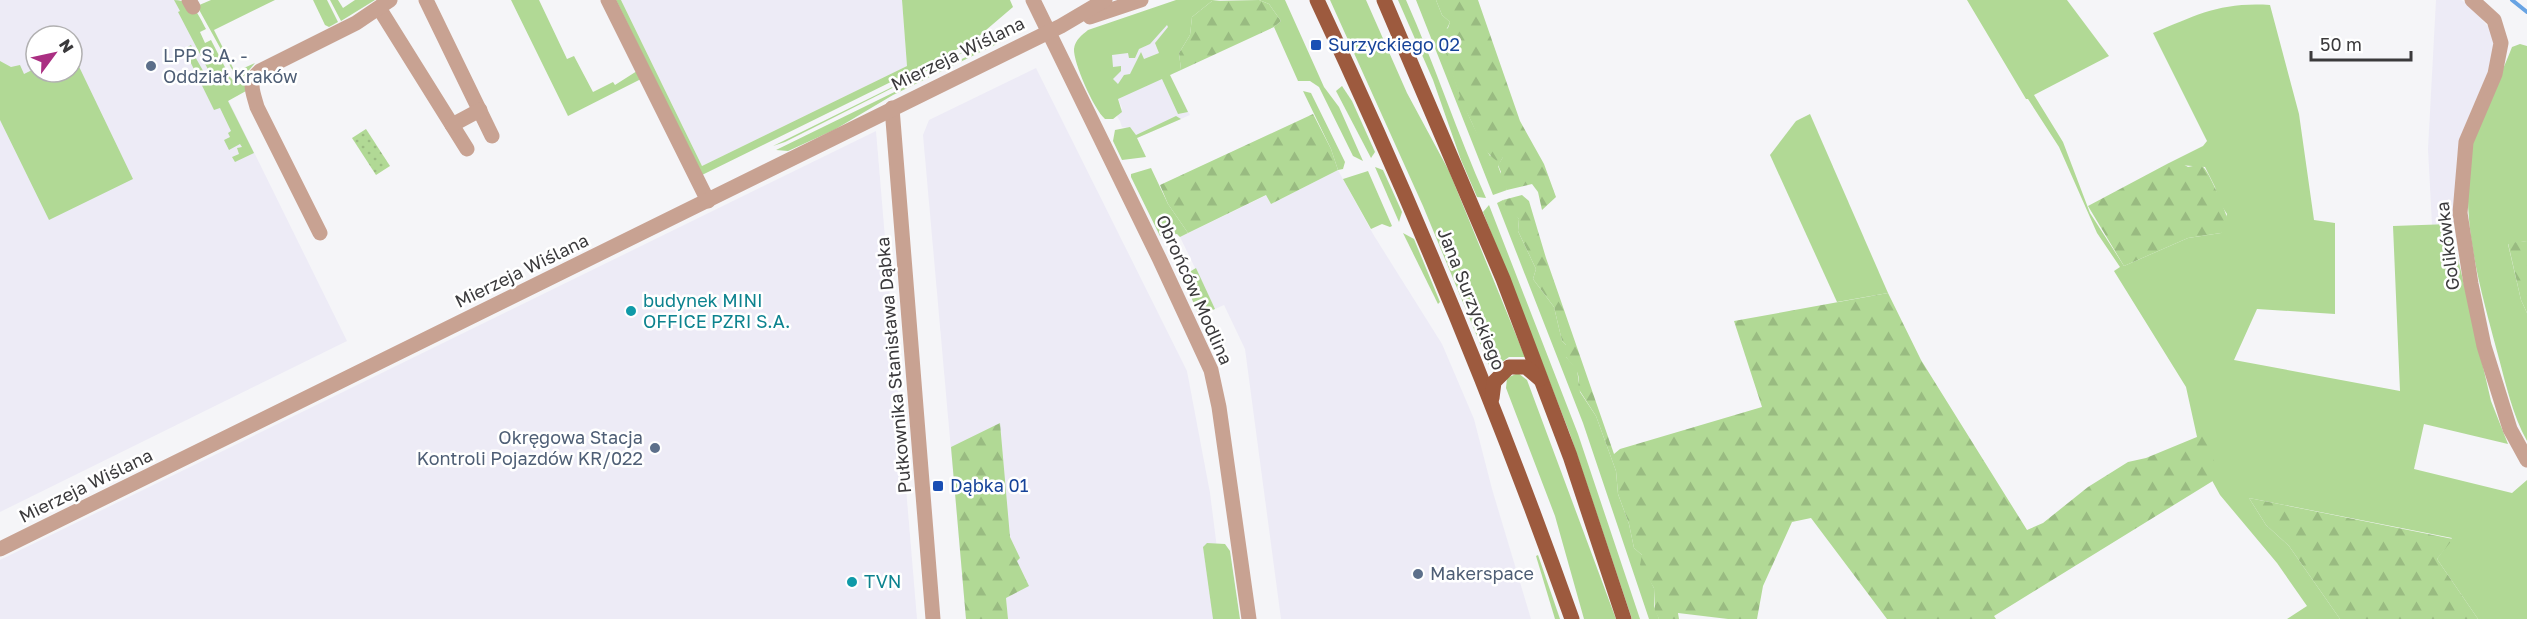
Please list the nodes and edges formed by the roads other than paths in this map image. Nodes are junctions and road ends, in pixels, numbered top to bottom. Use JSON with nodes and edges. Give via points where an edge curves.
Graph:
{"nodes":[{"id":1,"x":426,"y":0,"type":"edge"},
{"id":2,"x":608,"y":0,"type":"edge"},
{"id":3,"x":1033,"y":0,"type":"edge"},
{"id":4,"x":1105,"y":0,"type":"edge"},
{"id":5,"x":1141,"y":0,"type":"edge"},
{"id":6,"x":1317,"y":0,"type":"edge"},
{"id":7,"x":1384,"y":0,"type":"edge"},
{"id":8,"x":2472,"y":0,"type":"edge"},
{"id":9,"x":384,"y":4,"type":"edge"},
{"id":10,"x":1055,"y":28,"type":"junction"},
{"id":11,"x":892,"y":108,"type":"junction"},
{"id":12,"x":480,"y":110,"type":"junction"},
{"id":13,"x":452,"y":125,"type":"junction"},
{"id":14,"x":492,"y":136,"type":"dead end"},
{"id":15,"x":467,"y":149,"type":"dead end"},
{"id":16,"x":708,"y":201,"type":"junction"},
{"id":17,"x":321,"y":232,"type":"dead end"},
{"id":18,"x":1546,"y":389,"type":"junction"},
{"id":19,"x":1494,"y":407,"type":"junction"},
{"id":20,"x":2527,"y":460,"type":"edge"},
{"id":21,"x":0,"y":549,"type":"edge"},
{"id":22,"x":933,"y":619,"type":"edge"},
{"id":23,"x":1250,"y":619,"type":"edge"},
{"id":24,"x":1572,"y":619,"type":"edge"},
{"id":25,"x":1624,"y":619,"type":"edge"}],
"edges":[{"from":1,"to":12,"type":"street"},
{"from":2,"to":16,"type":"street"},
{"from":3,"to":10,"type":"street","name":"Obrońców Modlina"},
{"from":4,"to":10,"type":"street","name":"Mierzeja Wiślana"},
{"from":5,"to":10,"type":"street","name":"Mierzeja Wiślana"},
{"from":6,"to":19,"type":"main road","name":"Jana Surzyckiego","via":[[1417,221]]},
{"from":7,"to":18,"type":"main road","name":"Jana Surzyckiego"},
{"from":8,"to":20,"type":"street","name":"Golikówka","via":[[2496,22],[2501,43],[2495,74],[2466,142],[2460,213],[2484,346],[2510,429]]},
{"from":9,"to":13,"type":"street"},
{"from":9,"to":17,"type":"street","via":[[356,23],[253,76],[251,86],[257,107]]},
{"from":10,"to":11,"type":"street","name":"Mierzeja Wiślana"},
{"from":10,"to":23,"type":"street","name":"Obrońców Modlina","via":[[1211,370]]},
{"from":11,"to":16,"type":"street","name":"Mierzeja Wiślana"},
{"from":11,"to":22,"type":"street","name":"Pułkownika Stanisława Dąbka"},
{"from":12,"to":13,"type":"street"},
{"from":12,"to":14,"type":"street"},
{"from":13,"to":15,"type":"street"},
{"from":16,"to":21,"type":"street","name":"Mierzeja Wiślana"},
{"from":18,"to":19,"type":"main road","via":[[1530,369],[1509,367],[1494,382]]},
{"from":18,"to":25,"type":"main road","name":"Jana Surzyckiego"},
{"from":19,"to":24,"type":"main road","name":"Jana Surzyckiego"}]}
